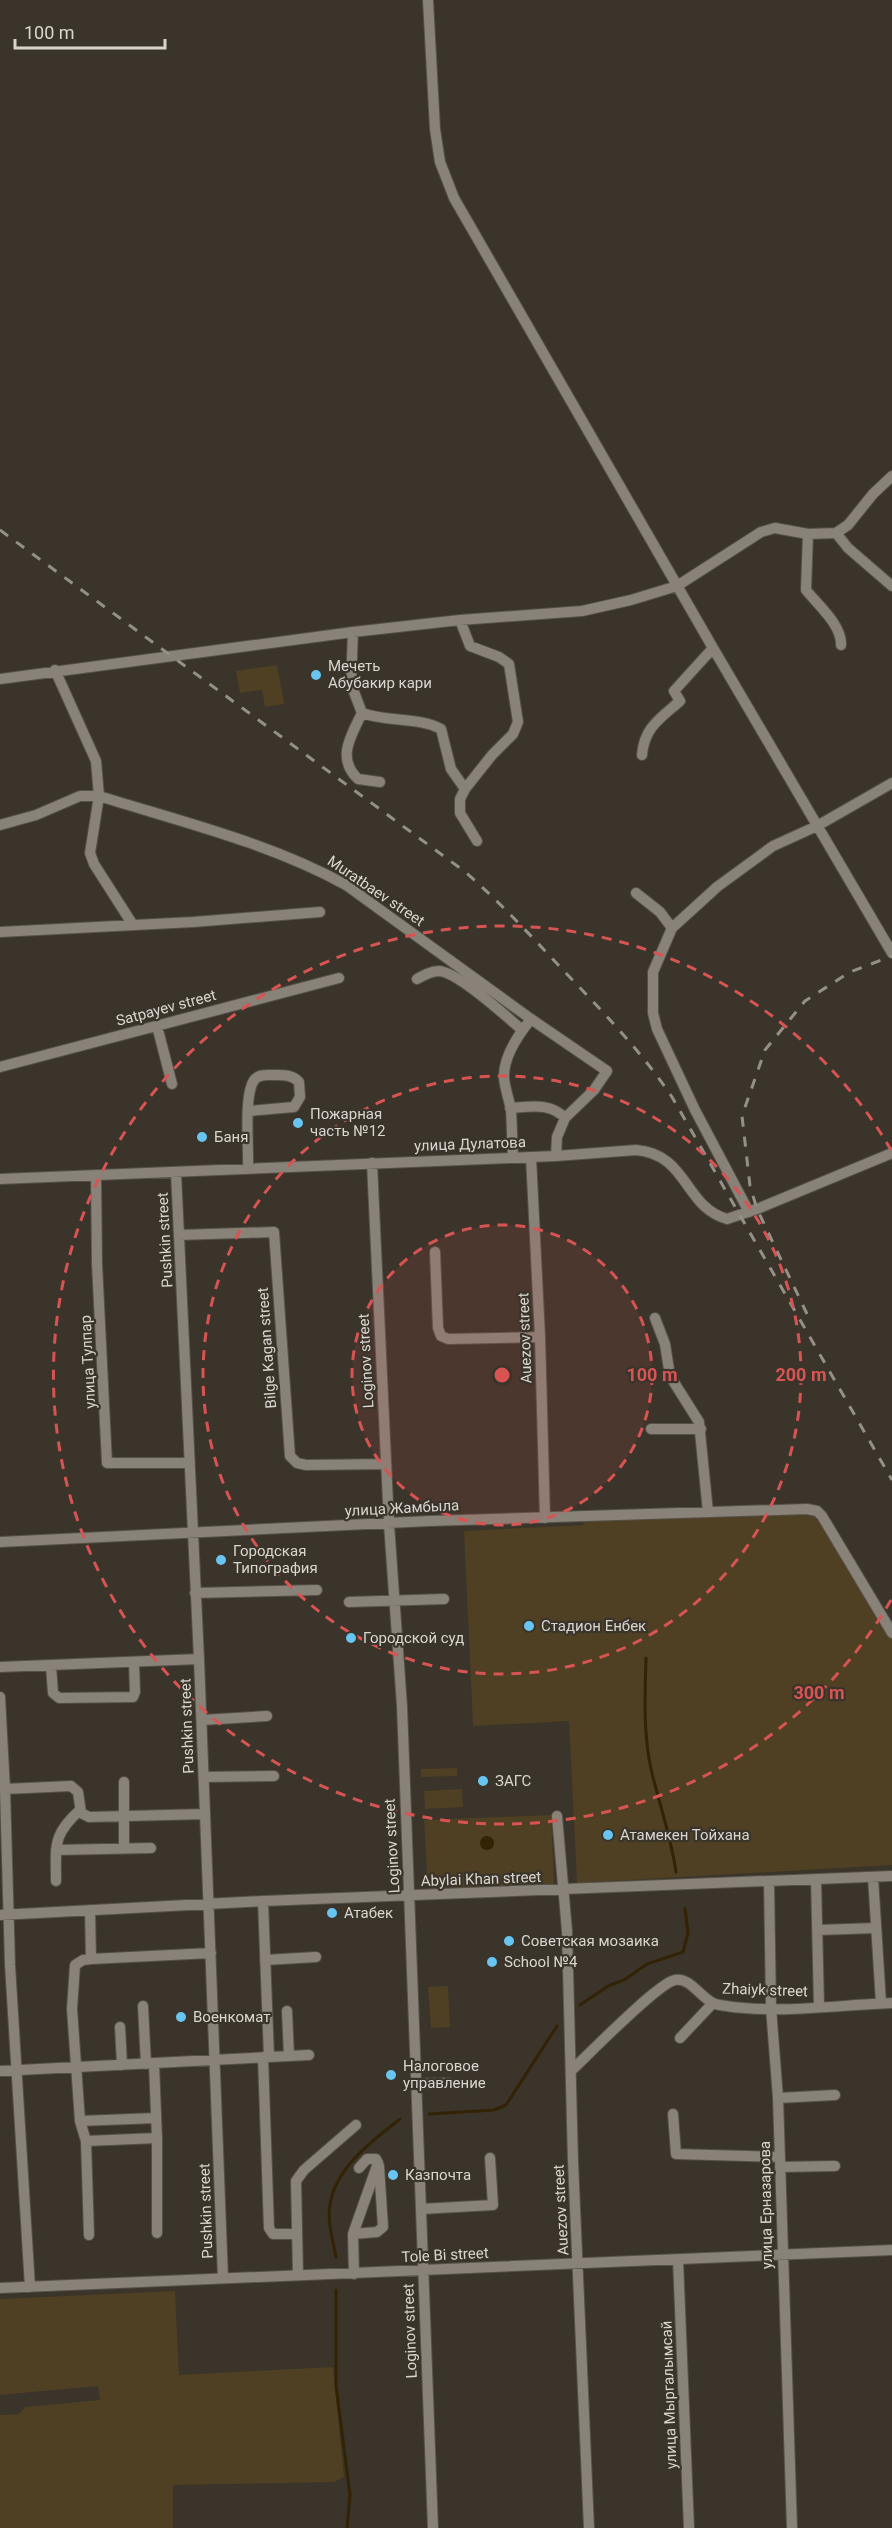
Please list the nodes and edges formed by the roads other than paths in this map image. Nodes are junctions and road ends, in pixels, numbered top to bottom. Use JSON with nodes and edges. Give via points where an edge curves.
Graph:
{"nodes":[{"id":1,"x":428,"y":0,"type":"edge"},
{"id":2,"x":892,"y":476,"type":"edge"},
{"id":3,"x":836,"y":533,"type":"junction"},
{"id":4,"x":808,"y":534,"type":"junction"},
{"id":5,"x":677,"y":586,"type":"junction"},
{"id":6,"x":892,"y":586,"type":"edge"},
{"id":7,"x":460,"y":620,"type":"junction"},
{"id":8,"x":353,"y":632,"type":"junction"},
{"id":9,"x":841,"y":645,"type":"dead end"},
{"id":10,"x":713,"y":648,"type":"junction"},
{"id":11,"x":55,"y":670,"type":"junction"},
{"id":12,"x":0,"y":679,"type":"edge"},
{"id":13,"x":362,"y":713,"type":"junction"},
{"id":14,"x":642,"y":755,"type":"dead end"},
{"id":15,"x":380,"y":782,"type":"dead end"},
{"id":16,"x":892,"y":783,"type":"edge"},
{"id":17,"x":465,"y":789,"type":"junction"},
{"id":18,"x":99,"y":795,"type":"junction"},
{"id":19,"x":0,"y":825,"type":"edge"},
{"id":20,"x":817,"y":826,"type":"junction"},
{"id":21,"x":477,"y":842,"type":"dead end"},
{"id":22,"x":636,"y":893,"type":"dead end"},
{"id":23,"x":320,"y":912,"type":"dead end"},
{"id":24,"x":133,"y":925,"type":"junction"},
{"id":25,"x":672,"y":928,"type":"junction"},
{"id":26,"x":0,"y":932,"type":"edge"},
{"id":27,"x":892,"y":953,"type":"edge"},
{"id":28,"x":339,"y":978,"type":"dead end"},
{"id":29,"x":417,"y":979,"type":"dead end"},
{"id":30,"x":531,"y":1019,"type":"junction"},
{"id":31,"x":157,"y":1026,"type":"junction"},
{"id":32,"x":522,"y":1030,"type":"junction"},
{"id":33,"x":0,"y":1066,"type":"edge"},
{"id":34,"x":172,"y":1084,"type":"dead end"},
{"id":35,"x":510,"y":1108,"type":"junction"},
{"id":36,"x":249,"y":1111,"type":"junction"},
{"id":37,"x":565,"y":1118,"type":"junction"},
{"id":38,"x":892,"y":1153,"type":"edge"},
{"id":39,"x":531,"y":1156,"type":"junction"},
{"id":40,"x":556,"y":1156,"type":"junction"},
{"id":41,"x":513,"y":1157,"type":"junction"},
{"id":42,"x":372,"y":1163,"type":"junction"},
{"id":43,"x":248,"y":1168,"type":"junction"},
{"id":44,"x":176,"y":1173,"type":"junction"},
{"id":45,"x":96,"y":1176,"type":"junction"},
{"id":46,"x":0,"y":1179,"type":"edge"},
{"id":47,"x":749,"y":1212,"type":"junction"},
{"id":48,"x":179,"y":1235,"type":"junction"},
{"id":49,"x":435,"y":1252,"type":"dead end"},
{"id":50,"x":655,"y":1318,"type":"dead end"},
{"id":51,"x":540,"y":1337,"type":"junction"},
{"id":52,"x":701,"y":1429,"type":"junction"},
{"id":53,"x":651,"y":1430,"type":"dead end"},
{"id":54,"x":190,"y":1462,"type":"junction"},
{"id":55,"x":386,"y":1464,"type":"junction"},
{"id":56,"x":708,"y":1512,"type":"junction"},
{"id":57,"x":545,"y":1518,"type":"junction"},
{"id":58,"x":389,"y":1524,"type":"junction"},
{"id":59,"x":193,"y":1532,"type":"junction"},
{"id":60,"x":0,"y":1542,"type":"edge"},
{"id":61,"x":317,"y":1590,"type":"dead end"},
{"id":62,"x":195,"y":1593,"type":"junction"},
{"id":63,"x":444,"y":1599,"type":"dead end"},
{"id":64,"x":394,"y":1600,"type":"junction"},
{"id":65,"x":349,"y":1602,"type":"dead end"},
{"id":66,"x":892,"y":1633,"type":"edge"},
{"id":67,"x":199,"y":1659,"type":"junction"},
{"id":68,"x":134,"y":1663,"type":"junction"},
{"id":69,"x":51,"y":1666,"type":"junction"},
{"id":70,"x":0,"y":1667,"type":"edge"},
{"id":71,"x":0,"y":1697,"type":"edge"},
{"id":72,"x":267,"y":1716,"type":"dead end"},
{"id":73,"x":202,"y":1720,"type":"junction"},
{"id":74,"x":274,"y":1776,"type":"dead end"},
{"id":75,"x":204,"y":1777,"type":"junction"},
{"id":76,"x":124,"y":1782,"type":"dead end"},
{"id":77,"x":5,"y":1789,"type":"junction"},
{"id":78,"x":80,"y":1810,"type":"junction"},
{"id":79,"x":205,"y":1814,"type":"junction"},
{"id":80,"x":125,"y":1816,"type":"junction"},
{"id":81,"x":557,"y":1816,"type":"dead end"},
{"id":82,"x":124,"y":1848,"type":"junction"},
{"id":83,"x":151,"y":1848,"type":"dead end"},
{"id":84,"x":56,"y":1850,"type":"junction"},
{"id":85,"x":892,"y":1876,"type":"edge"},
{"id":86,"x":873,"y":1877,"type":"junction"},
{"id":87,"x":816,"y":1880,"type":"junction"},
{"id":88,"x":56,"y":1881,"type":"dead end"},
{"id":89,"x":769,"y":1882,"type":"junction"},
{"id":90,"x":564,"y":1891,"type":"junction"},
{"id":91,"x":409,"y":1896,"type":"junction"},
{"id":92,"x":263,"y":1901,"type":"junction"},
{"id":93,"x":209,"y":1905,"type":"junction"},
{"id":94,"x":90,"y":1910,"type":"junction"},
{"id":95,"x":5,"y":1915,"type":"edge"},
{"id":96,"x":876,"y":1928,"type":"junction"},
{"id":97,"x":818,"y":1930,"type":"junction"},
{"id":98,"x":211,"y":1953,"type":"junction"},
{"id":99,"x":316,"y":1957,"type":"dead end"},
{"id":100,"x":91,"y":1959,"type":"junction"},
{"id":101,"x":265,"y":1960,"type":"junction"},
{"id":102,"x":886,"y":2003,"type":"edge"},
{"id":103,"x":713,"y":2004,"type":"junction"},
{"id":104,"x":143,"y":2006,"type":"dead end"},
{"id":105,"x":819,"y":2006,"type":"junction"},
{"id":106,"x":771,"y":2008,"type":"junction"},
{"id":107,"x":287,"y":2011,"type":"dead end"},
{"id":108,"x":120,"y":2027,"type":"dead end"},
{"id":109,"x":680,"y":2038,"type":"dead end"},
{"id":110,"x":309,"y":2055,"type":"dead end"},
{"id":111,"x":289,"y":2056,"type":"junction"},
{"id":112,"x":266,"y":2057,"type":"junction"},
{"id":113,"x":216,"y":2059,"type":"junction"},
{"id":114,"x":150,"y":2064,"type":"junction"},
{"id":115,"x":122,"y":2066,"type":"junction"},
{"id":116,"x":76,"y":2068,"type":"junction"},
{"id":117,"x":16,"y":2070,"type":"junction"},
{"id":118,"x":572,"y":2070,"type":"junction"},
{"id":119,"x":0,"y":2071,"type":"edge"},
{"id":120,"x":449,"y":2083,"type":"dead end"},
{"id":121,"x":416,"y":2084,"type":"junction"},
{"id":122,"x":835,"y":2095,"type":"dead end"},
{"id":123,"x":777,"y":2098,"type":"junction"},
{"id":124,"x":673,"y":2114,"type":"dead end"},
{"id":125,"x":156,"y":2118,"type":"junction"},
{"id":126,"x":80,"y":2121,"type":"junction"},
{"id":127,"x":356,"y":2125,"type":"dead end"},
{"id":128,"x":157,"y":2138,"type":"junction"},
{"id":129,"x":86,"y":2141,"type":"junction"},
{"id":130,"x":490,"y":2158,"type":"dead end"},
{"id":131,"x":780,"y":2162,"type":"junction"},
{"id":132,"x":378,"y":2163,"type":"junction"},
{"id":133,"x":835,"y":2166,"type":"dead end"},
{"id":134,"x":359,"y":2168,"type":"dead end"},
{"id":135,"x":421,"y":2208,"type":"junction"},
{"id":136,"x":157,"y":2233,"type":"dead end"},
{"id":137,"x":296,"y":2234,"type":"junction"},
{"id":138,"x":353,"y":2234,"type":"junction"},
{"id":139,"x":89,"y":2235,"type":"dead end"},
{"id":140,"x":892,"y":2250,"type":"edge"},
{"id":141,"x":782,"y":2256,"type":"junction"},
{"id":142,"x":678,"y":2260,"type":"junction"},
{"id":143,"x":578,"y":2264,"type":"junction"},
{"id":144,"x":423,"y":2271,"type":"junction"},
{"id":145,"x":354,"y":2274,"type":"junction"},
{"id":146,"x":298,"y":2275,"type":"junction"},
{"id":147,"x":223,"y":2278,"type":"junction"},
{"id":148,"x":30,"y":2287,"type":"junction"},
{"id":149,"x":0,"y":2288,"type":"edge"},
{"id":150,"x":433,"y":2528,"type":"edge"},
{"id":151,"x":589,"y":2528,"type":"edge"},
{"id":152,"x":689,"y":2528,"type":"edge"},
{"id":153,"x":792,"y":2528,"type":"edge"}],
"edges":[{"from":1,"to":5,"type":"street","via":[[435,129],[446,180]]},
{"from":2,"to":3,"type":"street"},
{"from":3,"to":4,"type":"street"},
{"from":3,"to":6,"type":"street"},
{"from":4,"to":5,"type":"street","via":[[775,528],[761,531]]},
{"from":4,"to":9,"type":"street","via":[[806,590],[832,621],[842,637]]},
{"from":5,"to":7,"type":"street","via":[[582,611]]},
{"from":5,"to":10,"type":"street"},
{"from":7,"to":8,"type":"street"},
{"from":7,"to":17,"type":"street","via":[[470,646],[499,657],[511,668],[518,722],[513,734]]},
{"from":8,"to":11,"type":"street"},
{"from":8,"to":13,"type":"street","via":[[351,684]]},
{"from":10,"to":14,"type":"street","via":[[674,691],[680,701],[653,723]]},
{"from":10,"to":20,"type":"street"},
{"from":11,"to":12,"type":"street"},
{"from":11,"to":18,"type":"street","via":[[96,761]]},
{"from":13,"to":15,"type":"street","via":[[347,743],[347,766],[358,779]]},
{"from":13,"to":17,"type":"street","via":[[441,729],[451,769]]},
{"from":16,"to":20,"type":"street"},
{"from":17,"to":21,"type":"street","via":[[460,813]]},
{"from":18,"to":19,"type":"street","via":[[80,796]]},
{"from":18,"to":24,"type":"street","via":[[90,853]]},
{"from":18,"to":30,"type":"street","name":"Muratbaev street","via":[[317,869],[346,885]]},
{"from":20,"to":25,"type":"street","via":[[773,846],[717,887]]},
{"from":20,"to":27,"type":"street"},
{"from":22,"to":25,"type":"street","via":[[660,912]]},
{"from":23,"to":24,"type":"street"},
{"from":24,"to":26,"type":"street"},
{"from":25,"to":47,"type":"street","via":[[653,972],[657,1029]]},
{"from":28,"to":31,"type":"street","name":"Satpayev street"},
{"from":29,"to":32,"type":"street","via":[[442,971],[486,999]]},
{"from":30,"to":32,"type":"street"},
{"from":30,"to":37,"type":"street","name":"Muratbaev street","via":[[607,1071]]},
{"from":31,"to":33,"type":"street","name":"Satpayev street"},
{"from":31,"to":34,"type":"street"},
{"from":32,"to":35,"type":"street","via":[[505,1062]]},
{"from":35,"to":37,"type":"street","via":[[554,1108]]},
{"from":35,"to":41,"type":"street"},
{"from":36,"to":36,"type":"street","via":[[252,1084],[259,1076],[291,1077],[298,1082],[300,1097],[294,1107]]},
{"from":36,"to":43,"type":"street"},
{"from":37,"to":40,"type":"street","via":[[557,1137]]},
{"from":38,"to":47,"type":"street"},
{"from":39,"to":40,"type":"street","name":"улица Дулатова"},
{"from":39,"to":41,"type":"street","name":"улица Дулатова"},
{"from":39,"to":51,"type":"street","name":"Auezov street"},
{"from":40,"to":47,"type":"street","name":"улица Дулатова","via":[[648,1152],[674,1166],[704,1206],[721,1217]]},
{"from":41,"to":42,"type":"street","name":"улица Дулатова"},
{"from":42,"to":43,"type":"street","name":"улица Дулатова"},
{"from":42,"to":55,"type":"street","name":"Loginov street"},
{"from":43,"to":44,"type":"street","name":"улица Дулатова"},
{"from":44,"to":45,"type":"street","name":"улица Дулатова"},
{"from":44,"to":48,"type":"street","name":"Pushkin street"},
{"from":45,"to":46,"type":"street","name":"улица Дулатова"},
{"from":45,"to":54,"type":"street","name":"улица Тулпар","via":[[107,1463]]},
{"from":48,"to":54,"type":"street","name":"Pushkin street"},
{"from":48,"to":55,"type":"street","name":"Bilge Kagan street","via":[[274,1232],[290,1456],[306,1465]]},
{"from":49,"to":51,"type":"street","via":[[441,1336]]},
{"from":50,"to":52,"type":"street","via":[[665,1344],[670,1376]]},
{"from":51,"to":57,"type":"street","name":"Auezov street"},
{"from":52,"to":53,"type":"street"},
{"from":52,"to":56,"type":"street"},
{"from":54,"to":59,"type":"street","name":"Pushkin street"},
{"from":55,"to":58,"type":"street","name":"Loginov street"},
{"from":56,"to":57,"type":"street","name":"улица Жамбыла"},
{"from":56,"to":66,"type":"street","name":"улица Жамбыла","via":[[817,1511]]},
{"from":57,"to":58,"type":"street","name":"улица Жамбыла"},
{"from":58,"to":59,"type":"street","name":"улица Жамбыла"},
{"from":58,"to":64,"type":"street","name":"Loginov street"},
{"from":59,"to":60,"type":"street","name":"улица Жамбыла"},
{"from":59,"to":62,"type":"street","name":"Pushkin street"},
{"from":61,"to":62,"type":"street"},
{"from":62,"to":67,"type":"street","name":"Pushkin street"},
{"from":63,"to":64,"type":"street"},
{"from":64,"to":65,"type":"street"},
{"from":64,"to":91,"type":"street","name":"Loginov street"},
{"from":67,"to":68,"type":"street"},
{"from":67,"to":73,"type":"street","name":"Pushkin street"},
{"from":68,"to":69,"type":"street"},
{"from":68,"to":69,"type":"street","via":[[133,1697],[59,1698],[53,1693]]},
{"from":69,"to":70,"type":"street"},
{"from":71,"to":77,"type":"street"},
{"from":72,"to":73,"type":"street"},
{"from":73,"to":75,"type":"street","name":"Pushkin street"},
{"from":74,"to":75,"type":"street"},
{"from":75,"to":79,"type":"street","name":"Pushkin street"},
{"from":76,"to":80,"type":"street"},
{"from":77,"to":78,"type":"street","via":[[71,1786],[78,1792]]},
{"from":77,"to":95,"type":"street"},
{"from":78,"to":80,"type":"street","via":[[89,1817]]},
{"from":78,"to":84,"type":"street","via":[[63,1825]]},
{"from":79,"to":80,"type":"street"},
{"from":79,"to":93,"type":"street","name":"Pushkin street"},
{"from":80,"to":82,"type":"street"},
{"from":81,"to":90,"type":"street","name":"Auezov street"},
{"from":82,"to":83,"type":"street"},
{"from":82,"to":84,"type":"street"},
{"from":84,"to":88,"type":"street"},
{"from":85,"to":86,"type":"street","name":"Abylai Khan street"},
{"from":86,"to":87,"type":"street","name":"Abylai Khan street"},
{"from":86,"to":96,"type":"street"},
{"from":87,"to":89,"type":"street","name":"Abylai Khan street"},
{"from":87,"to":97,"type":"street"},
{"from":89,"to":90,"type":"street","name":"Abylai Khan street"},
{"from":89,"to":106,"type":"street","name":"улица Ерназарова"},
{"from":90,"to":91,"type":"street","name":"Abylai Khan street"},
{"from":90,"to":118,"type":"street","name":"Auezov street"},
{"from":91,"to":92,"type":"street","name":"Abylai Khan street"},
{"from":91,"to":121,"type":"street","name":"Loginov street"},
{"from":92,"to":93,"type":"street","name":"Abylai Khan street"},
{"from":92,"to":101,"type":"street"},
{"from":93,"to":94,"type":"street","name":"Abylai Khan street"},
{"from":93,"to":98,"type":"street","name":"Pushkin street"},
{"from":94,"to":95,"type":"street","name":"Abylai Khan street"},
{"from":94,"to":100,"type":"street"},
{"from":95,"to":117,"type":"street"},
{"from":96,"to":97,"type":"street"},
{"from":96,"to":102,"type":"street"},
{"from":97,"to":105,"type":"street"},
{"from":98,"to":100,"type":"street"},
{"from":98,"to":113,"type":"street","name":"Pushkin street"},
{"from":99,"to":101,"type":"street"},
{"from":100,"to":116,"type":"street","via":[[79,1962],[74,1969]]},
{"from":101,"to":112,"type":"street"},
{"from":102,"to":105,"type":"street","name":"Zhaiyk street"},
{"from":103,"to":106,"type":"street","name":"Zhaiyk street"},
{"from":103,"to":109,"type":"street"},
{"from":103,"to":118,"type":"street","name":"Zhaiyk street","via":[[686,1982],[667,1982]]},
{"from":104,"to":114,"type":"street"},
{"from":105,"to":106,"type":"street","name":"Zhaiyk street"},
{"from":106,"to":123,"type":"street","name":"улица Ерназарова"},
{"from":107,"to":111,"type":"street"},
{"from":108,"to":115,"type":"street"},
{"from":110,"to":111,"type":"street"},
{"from":111,"to":112,"type":"street"},
{"from":112,"to":113,"type":"street"},
{"from":112,"to":137,"type":"street","via":[[269,2228],[273,2234]]},
{"from":113,"to":114,"type":"street"},
{"from":113,"to":147,"type":"street","name":"Pushkin street"},
{"from":114,"to":115,"type":"street"},
{"from":114,"to":125,"type":"street"},
{"from":115,"to":116,"type":"street"},
{"from":116,"to":117,"type":"street"},
{"from":116,"to":126,"type":"street"},
{"from":117,"to":119,"type":"street"},
{"from":117,"to":148,"type":"street"},
{"from":118,"to":143,"type":"street","name":"Auezov street"},
{"from":120,"to":121,"type":"street"},
{"from":121,"to":135,"type":"street","name":"Loginov street"},
{"from":122,"to":123,"type":"street"},
{"from":123,"to":131,"type":"street","name":"улица Ерназарова"},
{"from":124,"to":131,"type":"street","via":[[676,2154]]},
{"from":125,"to":126,"type":"street"},
{"from":125,"to":128,"type":"street"},
{"from":126,"to":129,"type":"street"},
{"from":127,"to":137,"type":"street","via":[[296,2181]]},
{"from":128,"to":129,"type":"street"},
{"from":128,"to":136,"type":"street"},
{"from":129,"to":139,"type":"street"},
{"from":130,"to":135,"type":"street","via":[[493,2205]]},
{"from":131,"to":133,"type":"street"},
{"from":131,"to":141,"type":"street","name":"улица Ерназарова"},
{"from":132,"to":134,"type":"street","via":[[376,2159],[367,2159]]},
{"from":132,"to":138,"type":"street"},
{"from":132,"to":138,"type":"street","via":[[382,2227],[377,2232]]},
{"from":135,"to":144,"type":"street","name":"Loginov street"},
{"from":137,"to":146,"type":"street"},
{"from":138,"to":145,"type":"street"},
{"from":140,"to":141,"type":"street","name":"Tole Bi street"},
{"from":141,"to":142,"type":"street","name":"Tole Bi street"},
{"from":141,"to":153,"type":"street","name":"улица Ерназарова"},
{"from":142,"to":143,"type":"street","name":"Tole Bi street"},
{"from":142,"to":152,"type":"street","name":"улица Мыргалымсай"},
{"from":143,"to":144,"type":"street","name":"Tole Bi street"},
{"from":143,"to":151,"type":"street","name":"Auezov street"},
{"from":144,"to":145,"type":"street","name":"Tole Bi street"},
{"from":144,"to":150,"type":"street","name":"Loginov street"},
{"from":145,"to":146,"type":"street","name":"Tole Bi street"},
{"from":146,"to":147,"type":"street","name":"Tole Bi street"},
{"from":147,"to":148,"type":"street","name":"Tole Bi street"},
{"from":148,"to":149,"type":"street","name":"Tole Bi street"}]}
